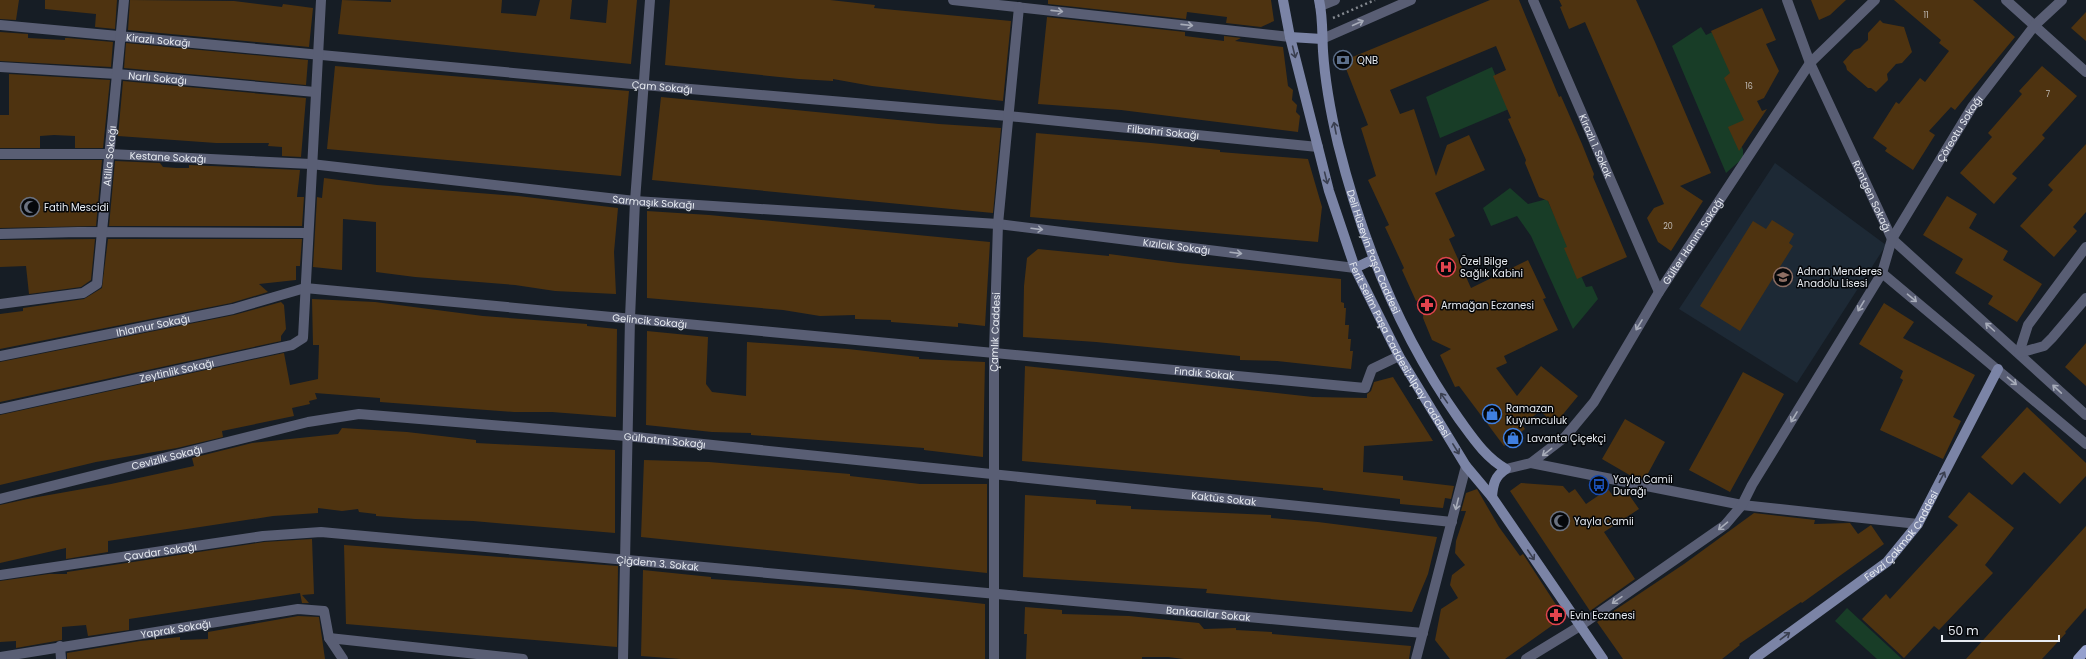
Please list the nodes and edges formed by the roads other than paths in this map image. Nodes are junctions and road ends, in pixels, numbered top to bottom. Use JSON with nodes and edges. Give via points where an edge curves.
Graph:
{"nodes":[{"id":1,"x":124,"y":0,"type":"edge"},
{"id":2,"x":321,"y":0,"type":"edge"},
{"id":3,"x":650,"y":0,"type":"edge"},
{"id":4,"x":953,"y":0,"type":"edge"},
{"id":5,"x":1283,"y":0,"type":"edge"},
{"id":6,"x":1335,"y":0,"type":"edge"},
{"id":7,"x":1411,"y":0,"type":"edge"},
{"id":8,"x":1533,"y":0,"type":"edge"},
{"id":9,"x":1787,"y":0,"type":"edge"},
{"id":10,"x":1874,"y":0,"type":"edge"},
{"id":11,"x":2006,"y":0,"type":"edge"},
{"id":12,"x":2062,"y":0,"type":"edge"},
{"id":13,"x":978,"y":1,"type":"edge"},
{"id":14,"x":1320,"y":3,"type":"edge"},
{"id":15,"x":1019,"y":7,"type":"junction"},
{"id":16,"x":0,"y":25,"type":"edge"},
{"id":17,"x":2035,"y":25,"type":"junction"},
{"id":18,"x":120,"y":36,"type":"junction"},
{"id":19,"x":1290,"y":37,"type":"junction"},
{"id":20,"x":1322,"y":39,"type":"junction"},
{"id":21,"x":318,"y":54,"type":"junction"},
{"id":22,"x":1810,"y":63,"type":"junction"},
{"id":23,"x":0,"y":68,"type":"edge"},
{"id":24,"x":2086,"y":72,"type":"edge"},
{"id":25,"x":116,"y":74,"type":"junction"},
{"id":26,"x":643,"y":85,"type":"junction"},
{"id":27,"x":315,"y":92,"type":"junction"},
{"id":28,"x":1008,"y":116,"type":"junction"},
{"id":29,"x":1318,"y":147,"type":"junction"},
{"id":30,"x":0,"y":154,"type":"edge"},
{"id":31,"x":110,"y":154,"type":"junction"},
{"id":32,"x":311,"y":164,"type":"junction"},
{"id":33,"x":635,"y":201,"type":"junction"},
{"id":34,"x":998,"y":224,"type":"junction"},
{"id":35,"x":102,"y":232,"type":"junction"},
{"id":36,"x":308,"y":233,"type":"junction"},
{"id":37,"x":0,"y":234,"type":"edge"},
{"id":38,"x":1892,"y":239,"type":"junction"},
{"id":39,"x":2086,"y":247,"type":"edge"},
{"id":40,"x":1374,"y":259,"type":"junction"},
{"id":41,"x":1355,"y":268,"type":"junction"},
{"id":42,"x":1882,"y":273,"type":"junction"},
{"id":43,"x":305,"y":288,"type":"junction"},
{"id":44,"x":1659,"y":292,"type":"junction"},
{"id":45,"x":2086,"y":298,"type":"edge"},
{"id":46,"x":0,"y":304,"type":"edge"},
{"id":47,"x":630,"y":318,"type":"junction"},
{"id":48,"x":994,"y":353,"type":"junction"},
{"id":49,"x":2019,"y":354,"type":"junction"},
{"id":50,"x":0,"y":356,"type":"edge"},
{"id":51,"x":1399,"y":356,"type":"junction"},
{"id":52,"x":1998,"y":369,"type":"junction"},
{"id":53,"x":0,"y":409,"type":"edge"},
{"id":54,"x":2086,"y":415,"type":"edge"},
{"id":55,"x":334,"y":418,"type":"joint"},
{"id":56,"x":626,"y":436,"type":"junction"},
{"id":57,"x":2086,"y":444,"type":"edge"},
{"id":58,"x":1531,"y":464,"type":"junction"},
{"id":59,"x":1466,"y":466,"type":"junction"},
{"id":60,"x":1506,"y":469,"type":"junction"},
{"id":61,"x":995,"y":476,"type":"junction"},
{"id":62,"x":1492,"y":497,"type":"junction"},
{"id":63,"x":0,"y":499,"type":"edge"},
{"id":64,"x":1742,"y":505,"type":"junction"},
{"id":65,"x":1452,"y":522,"type":"junction"},
{"id":66,"x":1918,"y":524,"type":"junction"},
{"id":67,"x":321,"y":532,"type":"joint"},
{"id":68,"x":624,"y":559,"type":"junction"},
{"id":69,"x":0,"y":576,"type":"edge"},
{"id":70,"x":994,"y":594,"type":"junction"},
{"id":71,"x":1580,"y":626,"type":"junction"},
{"id":72,"x":1423,"y":633,"type":"junction"},
{"id":73,"x":329,"y":638,"type":"junction"},
{"id":74,"x":60,"y":646,"type":"junction"},
{"id":75,"x":2086,"y":650,"type":"edge"},
{"id":76,"x":0,"y":657,"type":"edge"},
{"id":77,"x":61,"y":659,"type":"edge"},
{"id":78,"x":343,"y":659,"type":"edge"},
{"id":79,"x":523,"y":659,"type":"edge"},
{"id":80,"x":623,"y":659,"type":"edge"},
{"id":81,"x":994,"y":659,"type":"edge"},
{"id":82,"x":1416,"y":659,"type":"edge"},
{"id":83,"x":1526,"y":659,"type":"edge"},
{"id":84,"x":1602,"y":659,"type":"edge"},
{"id":85,"x":1754,"y":659,"type":"edge"},
{"id":86,"x":2078,"y":659,"type":"edge"}],
"edges":[{"from":1,"to":18,"type":"street","name":"Atilla Sokağı"},
{"from":2,"to":21,"type":"street"},
{"from":3,"to":26,"type":"street"},
{"from":4,"to":13,"type":"street"},
{"from":5,"to":19,"type":"main road","name":"Ferit Selim Paşa Caddesi;Alpay Caddesi"},
{"from":6,"to":14,"type":"street"},
{"from":20,"to":7,"type":"street","one_way":true},
{"from":8,"to":44,"type":"street","name":"Kirazlı 1. Sokak"},
{"from":9,"to":22,"type":"street","name":"Röntgen Sokağı"},
{"from":10,"to":22,"type":"street","name":"Gülter Hanım Sokağı"},
{"from":11,"to":17,"type":"street"},
{"from":12,"to":17,"type":"street","name":"Çöreotu Sokağı"},
{"from":13,"to":15,"type":"street"},
{"from":14,"to":20,"type":"main road","name":"Deli Hüseyin Paşa Caddesi"},
{"from":15,"to":19,"type":"street","one_way":true},
{"from":15,"to":28,"type":"street","name":"Çamlık Caddesi"},
{"from":16,"to":18,"type":"street","name":"Kirazlı Sokağı"},
{"from":17,"to":24,"type":"street"},
{"from":17,"to":38,"type":"street","name":"Çöreotu Sokağı","via":[[1972,107]]},
{"from":18,"to":21,"type":"street","name":"Kirazlı Sokağı"},
{"from":18,"to":25,"type":"street","name":"Atilla Sokağı"},
{"from":19,"to":20,"type":"main road"},
{"from":19,"to":29,"type":"main road","name":"Ferit Selim Paşa Caddesi;Alpay Caddesi","one_way":true},
{"from":40,"to":20,"type":"main road","name":"Deli Hüseyin Paşa Caddesi","one_way":true,"via":[[1338,144],[1325,79]]},
{"from":21,"to":26,"type":"street","name":"Çam Sokağı"},
{"from":21,"to":27,"type":"street"},
{"from":22,"to":38,"type":"street","name":"Röntgen Sokağı"},
{"from":22,"to":44,"type":"street","name":"Gülter Hanım Sokağı"},
{"from":23,"to":25,"type":"street","name":"Narlı Sokağı"},
{"from":25,"to":27,"type":"street","name":"Narlı Sokağı"},
{"from":25,"to":31,"type":"street","name":"Atilla Sokağı"},
{"from":26,"to":28,"type":"street","name":"Çam Sokağı"},
{"from":26,"to":33,"type":"street"},
{"from":27,"to":32,"type":"street"},
{"from":28,"to":29,"type":"street","name":"Filbahri Sokağı"},
{"from":28,"to":34,"type":"street","name":"Çamlık Caddesi"},
{"from":29,"to":41,"type":"main road","name":"Ferit Selim Paşa Caddesi;Alpay Caddesi","one_way":true,"via":[[1329,191]]},
{"from":30,"to":31,"type":"street","name":"Kestane Sokağı"},
{"from":31,"to":32,"type":"street","name":"Kestane Sokağı"},
{"from":31,"to":35,"type":"street","name":"Atilla Sokağı"},
{"from":32,"to":33,"type":"street","name":"Sarmaşık Sokağı"},
{"from":32,"to":36,"type":"street"},
{"from":33,"to":34,"type":"street","name":"Sarmaşık Sokağı"},
{"from":33,"to":47,"type":"street"},
{"from":34,"to":41,"type":"street","name":"Kızılcık Sokağı","one_way":true},
{"from":34,"to":48,"type":"street","name":"Çamlık Caddesi"},
{"from":35,"to":36,"type":"street"},
{"from":35,"to":37,"type":"street"},
{"from":35,"to":46,"type":"street","name":"Atilla Sokağı","via":[[97,284],[83,293]]},
{"from":36,"to":43,"type":"street"},
{"from":38,"to":42,"type":"street","name":"Çöreotu Sokağı"},
{"from":49,"to":38,"type":"street","name":"Röntgen Sokağı","one_way":true},
{"from":39,"to":49,"type":"street","via":[[2028,325]]},
{"from":40,"to":41,"type":"main road"},
{"from":60,"to":40,"type":"main road","name":"Deli Hüseyin Paşa Caddesi","one_way":true,"via":[[1497,464],[1479,446],[1439,390],[1393,303]]},
{"from":41,"to":51,"type":"main road","name":"Ferit Selim Paşa Caddesi;Alpay Caddesi"},
{"from":42,"to":52,"type":"street","one_way":true},
{"from":42,"to":64,"type":"street","name":"Çöreotu Sokağı","one_way":true},
{"from":43,"to":47,"type":"street","name":"Gelincik Sokağı"},
{"from":43,"to":50,"type":"street","name":"Ihlamur Sokağı","via":[[233,308]]},
{"from":43,"to":53,"type":"street","name":"Zeytinlik Sokağı","via":[[303,338],[292,345]]},
{"from":44,"to":58,"type":"street","name":"Gülter Hanım Sokağı","one_way":true,"via":[[1594,402],[1565,437]]},
{"from":45,"to":49,"type":"street","via":[[2044,346]]},
{"from":47,"to":48,"type":"street","name":"Gelincik Sokağı"},
{"from":47,"to":56,"type":"street"},
{"from":48,"to":51,"type":"street","name":"Fındık Sokak","via":[[1365,388],[1372,368]]},
{"from":48,"to":61,"type":"street","name":"Çamlık Caddesi"},
{"from":54,"to":49,"type":"street","name":"Röntgen Sokağı","one_way":true},
{"from":51,"to":59,"type":"main road","name":"Ferit Selim Paşa Caddesi;Alpay Caddesi","one_way":true},
{"from":52,"to":57,"type":"street","one_way":true},
{"from":66,"to":52,"type":"main road","name":"Fevzi Çakmak Caddesi","one_way":true},
{"from":55,"to":56,"type":"street","name":"Gülhatmi Sokağı","via":[[359,414]]},
{"from":55,"to":63,"type":"street","name":"Cevizlik Sokağı","via":[[308,422]]},
{"from":56,"to":61,"type":"street","name":"Gülhatmi Sokağı"},
{"from":56,"to":68,"type":"street"},
{"from":58,"to":60,"type":"street","name":"Gülter Hanım Sokağı"},
{"from":58,"to":64,"type":"street"},
{"from":59,"to":62,"type":"main road","name":"Ferit Selim Paşa Caddesi;Alpay Caddesi"},
{"from":59,"to":65,"type":"street","one_way":true},
{"from":60,"to":62,"type":"main road","via":[[1498,474],[1493,484]]},
{"from":61,"to":65,"type":"street","name":"Kaktüs Sokak"},
{"from":61,"to":70,"type":"street","name":"Çamlık Caddesi"},
{"from":62,"to":71,"type":"main road","name":"Ferit Selim Paşa Caddesi;Alpay Caddesi","one_way":true},
{"from":64,"to":66,"type":"street"},
{"from":64,"to":71,"type":"street","name":"Çöreotu Sokağı","one_way":true,"via":[[1725,525]]},
{"from":65,"to":72,"type":"street"},
{"from":85,"to":66,"type":"main road","name":"Fevzi Çakmak Caddesi","one_way":true,"via":[[1887,562]]},
{"from":67,"to":68,"type":"street","name":"Çiğdem 3. Sokak"},
{"from":67,"to":69,"type":"street","name":"Çavdar Sokağı","via":[[262,536]]},
{"from":68,"to":70,"type":"street","name":"Çiğdem 3. Sokak"},
{"from":68,"to":80,"type":"street"},
{"from":70,"to":72,"type":"street","name":"Bankacılar Sokak"},
{"from":70,"to":81,"type":"street","name":"Çamlık Caddesi"},
{"from":71,"to":83,"type":"street","name":"Çöreotu Sokağı"},
{"from":71,"to":84,"type":"main road","name":"Ferit Selim Paşa Caddesi;Alpay Caddesi"},
{"from":72,"to":82,"type":"street"},
{"from":73,"to":74,"type":"street","name":"Yaprak Sokağı","via":[[324,611],[298,608]]},
{"from":73,"to":78,"type":"street"},
{"from":73,"to":79,"type":"street"},
{"from":74,"to":76,"type":"street","name":"Yaprak Sokağı"},
{"from":74,"to":77,"type":"street"},
{"from":75,"to":86,"type":"main road"}]}
